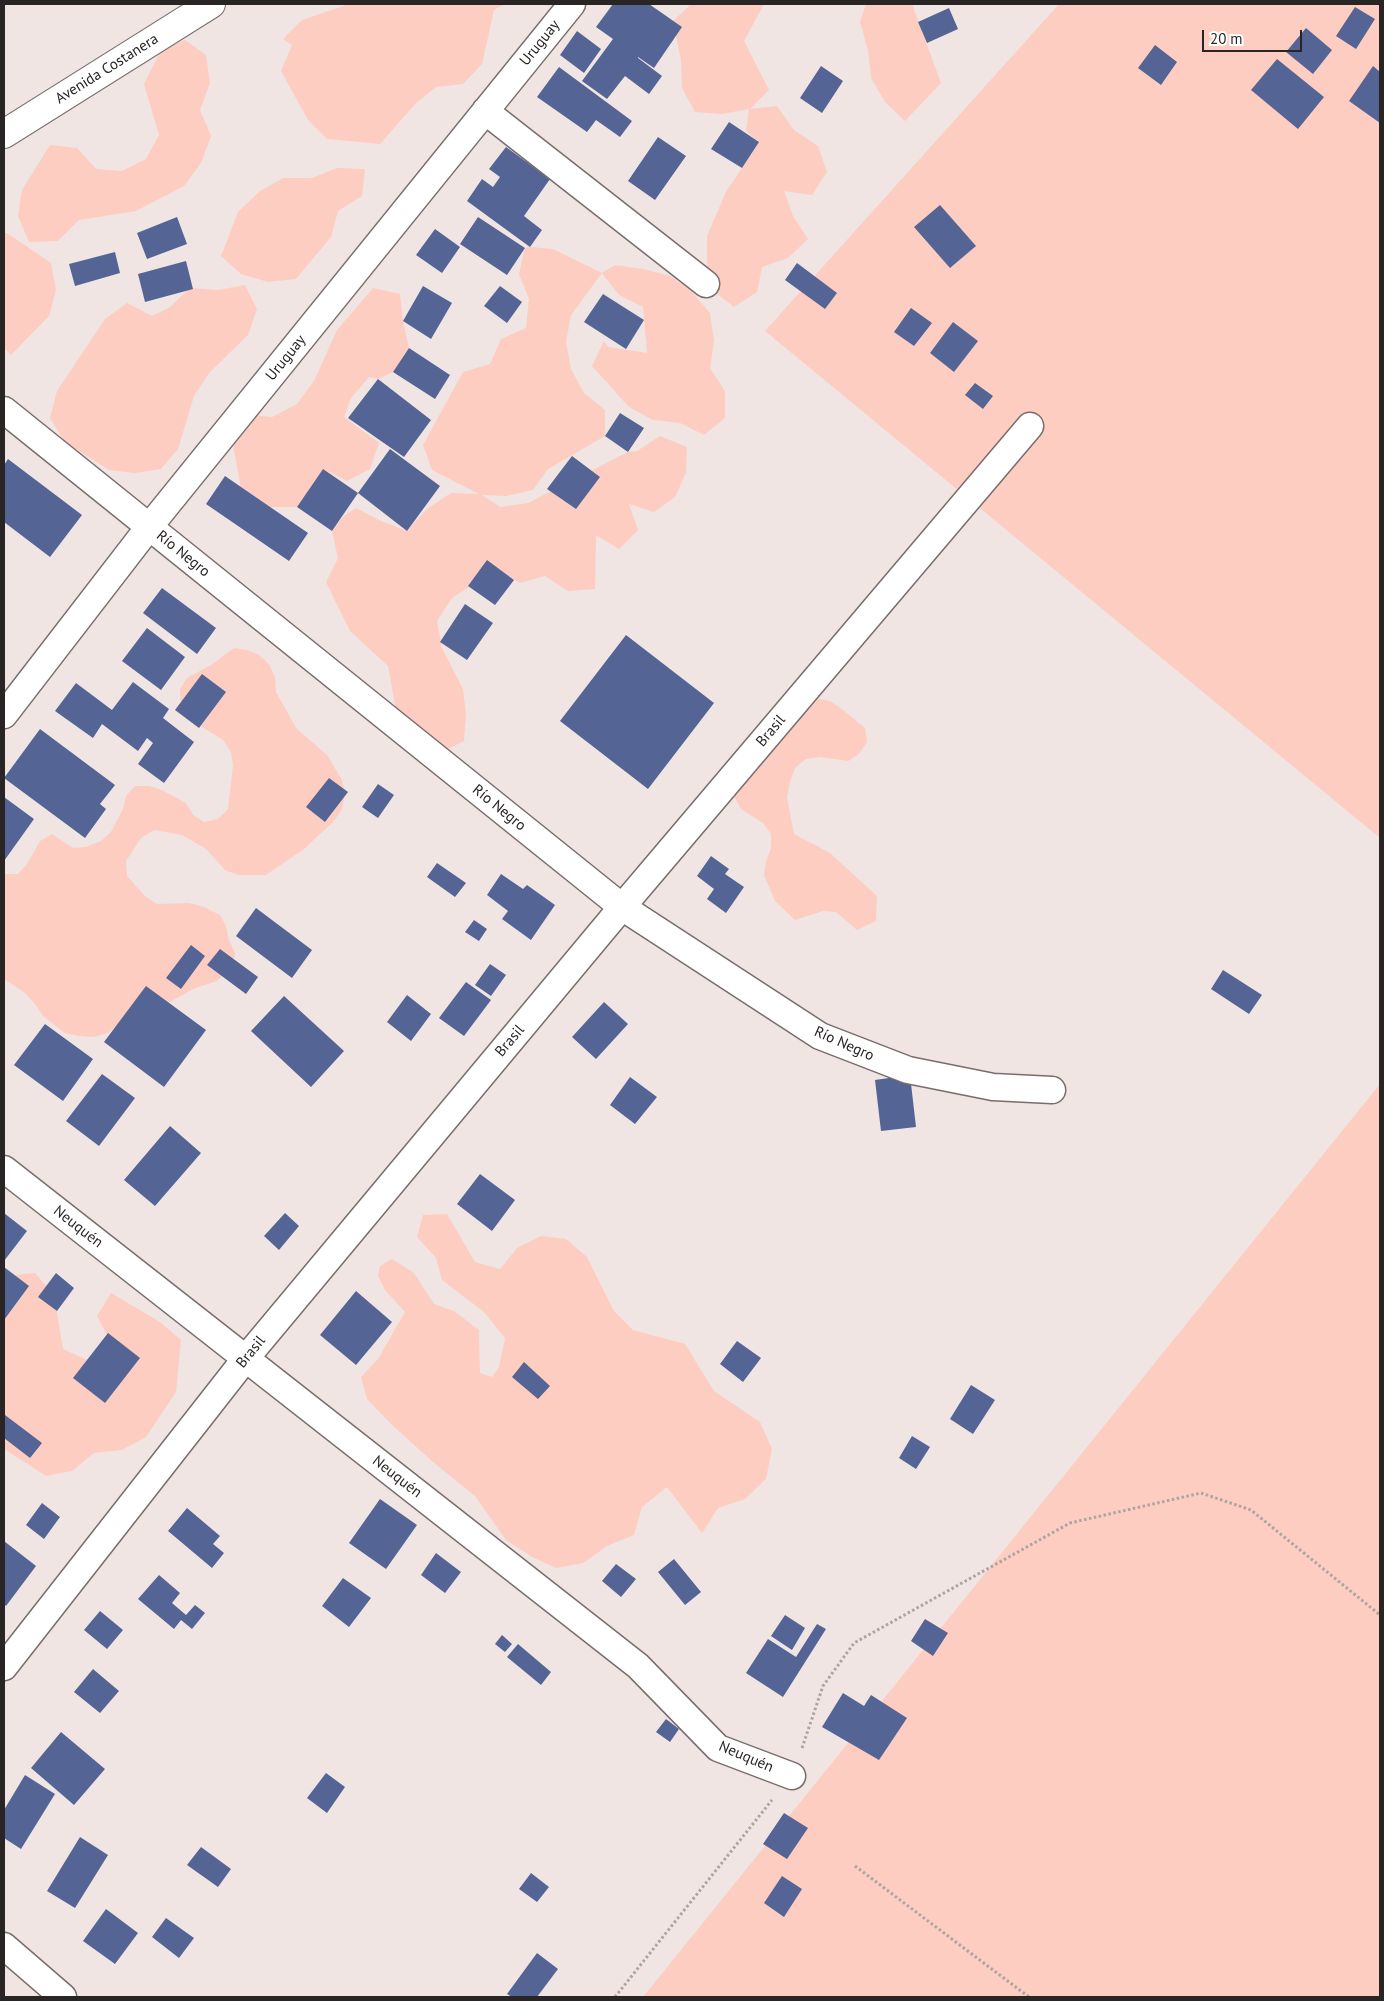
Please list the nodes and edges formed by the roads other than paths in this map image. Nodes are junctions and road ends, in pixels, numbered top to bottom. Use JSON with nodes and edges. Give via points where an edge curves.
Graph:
{"nodes":[{"id":1,"x":211,"y":4,"type":"edge"},
{"id":2,"x":572,"y":4,"type":"edge"},
{"id":3,"x":485,"y":111,"type":"junction"},
{"id":4,"x":4,"y":134,"type":"edge"},
{"id":5,"x":706,"y":284,"type":"dead end"},
{"id":6,"x":4,"y":410,"type":"edge"},
{"id":7,"x":1030,"y":426,"type":"dead end"},
{"id":8,"x":149,"y":527,"type":"junction"},
{"id":9,"x":4,"y":715,"type":"edge"},
{"id":10,"x":622,"y":907,"type":"junction"},
{"id":11,"x":1052,"y":1090,"type":"dead end"},
{"id":12,"x":4,"y":1169,"type":"edge"},
{"id":13,"x":246,"y":1358,"type":"junction"},
{"id":14,"x":4,"y":1667,"type":"edge"},
{"id":15,"x":792,"y":1776,"type":"road end"},
{"id":16,"x":4,"y":1946,"type":"edge"},
{"id":17,"x":63,"y":1997,"type":"edge"}],
"edges":[{"from":1,"to":4,"type":"street","name":"Avenida Costanera"},
{"from":2,"to":3,"type":"street","name":"Uruguay"},
{"from":3,"to":5,"type":"street"},
{"from":3,"to":8,"type":"street","name":"Uruguay"},
{"from":6,"to":8,"type":"street","name":"Río Negro"},
{"from":7,"to":10,"type":"street","name":"Brasil"},
{"from":8,"to":9,"type":"street","name":"Uruguay"},
{"from":8,"to":10,"type":"street","name":"Río Negro"},
{"from":10,"to":11,"type":"street","name":"Río Negro","via":[[820,1036],[908,1070],[993,1087]]},
{"from":10,"to":13,"type":"street","name":"Brasil"},
{"from":12,"to":13,"type":"street","name":"Neuquén"},
{"from":13,"to":14,"type":"street","name":"Brasil"},
{"from":13,"to":15,"type":"street","name":"Neuquén","via":[[638,1666],[718,1748]]},
{"from":16,"to":17,"type":"street"}]}
